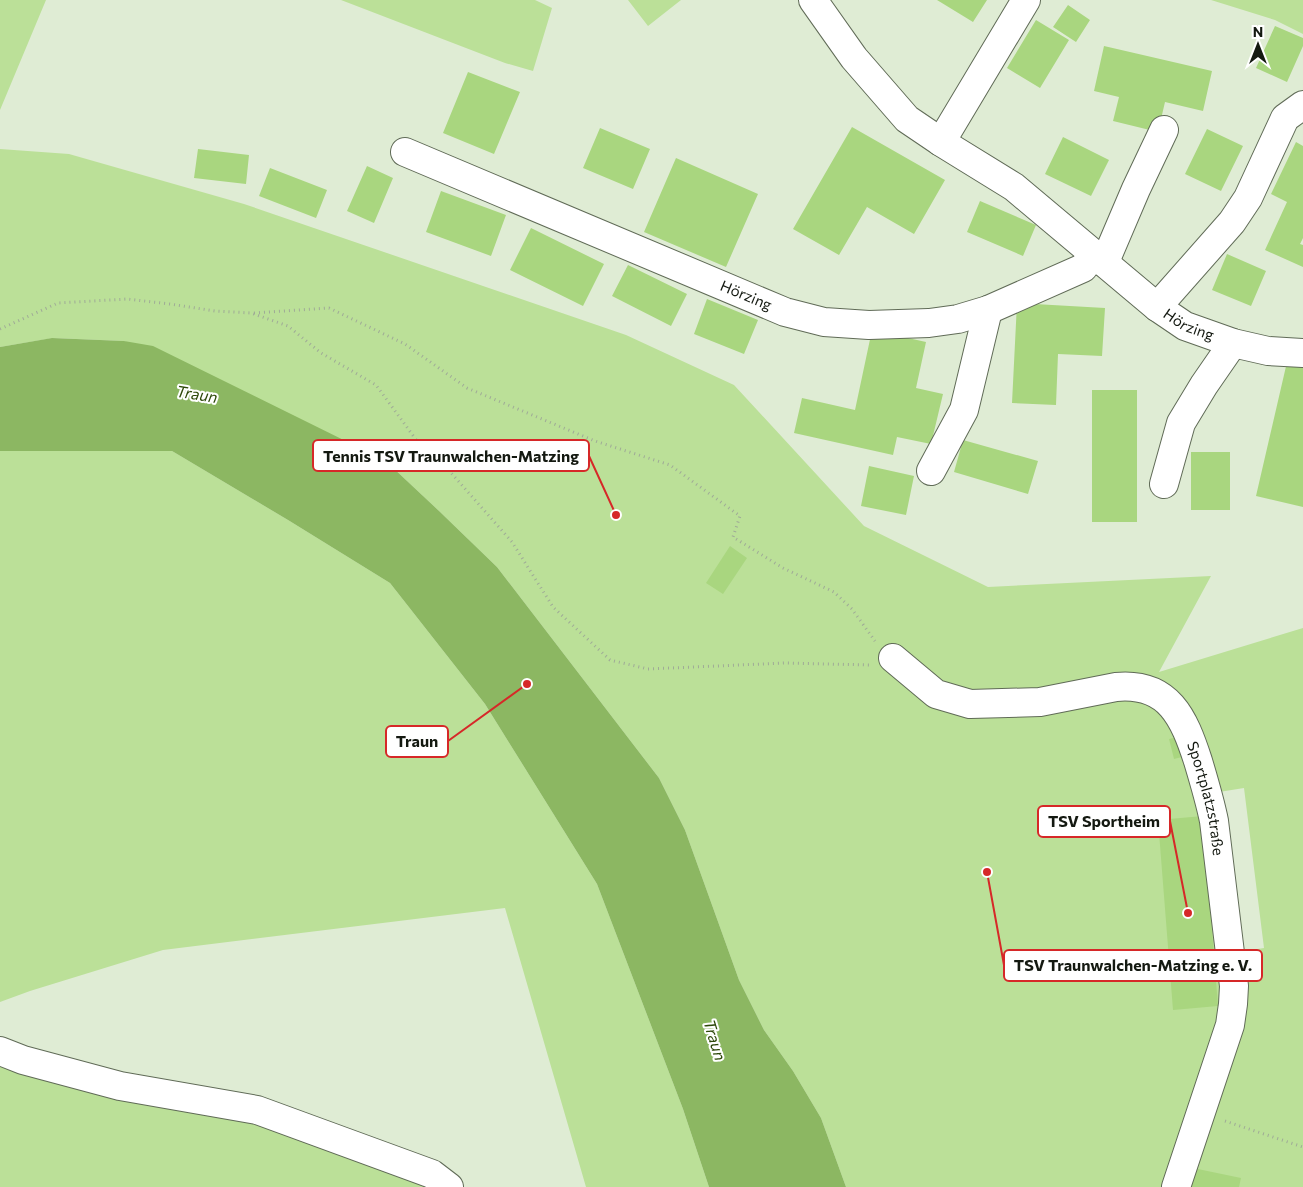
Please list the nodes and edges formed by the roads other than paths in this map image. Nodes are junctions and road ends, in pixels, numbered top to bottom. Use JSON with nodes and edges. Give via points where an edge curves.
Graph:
{"nodes":[{"id":1,"x":812,"y":0,"type":"edge"},
{"id":2,"x":1026,"y":0,"type":"edge"},
{"id":3,"x":1303,"y":105,"type":"edge"},
{"id":4,"x":1164,"y":130,"type":"dead end"},
{"id":5,"x":941,"y":142,"type":"junction"},
{"id":6,"x":405,"y":152,"type":"dead end"},
{"id":7,"x":1099,"y":258,"type":"junction"},
{"id":8,"x":1158,"y":307,"type":"junction"},
{"id":9,"x":988,"y":310,"type":"junction"},
{"id":10,"x":1233,"y":343,"type":"junction"},
{"id":11,"x":1303,"y":353,"type":"edge"},
{"id":12,"x":931,"y":471,"type":"dead end"},
{"id":13,"x":1164,"y":484,"type":"dead end"},
{"id":14,"x":899,"y":664,"type":"road end"},
{"id":15,"x":0,"y":1051,"type":"edge"},
{"id":16,"x":449,"y":1187,"type":"edge"},
{"id":17,"x":1176,"y":1187,"type":"edge"}],
"edges":[{"from":1,"to":5,"type":"street","name":"Hörzing","via":[[854,58],[907,119]]},
{"from":2,"to":5,"type":"street"},
{"from":3,"to":8,"type":"street","via":[[1285,118],[1248,198],[1232,222]]},
{"from":4,"to":7,"type":"street","via":[[1108,257]]},
{"from":5,"to":7,"type":"street","name":"Hörzing","via":[[1014,187]]},
{"from":6,"to":9,"type":"street","name":"Hörzing","via":[[785,312],[824,322],[869,325],[929,323]]},
{"from":7,"to":8,"type":"street","name":"Hörzing"},
{"from":7,"to":9,"type":"street","name":"Hörzing"},
{"from":8,"to":10,"type":"street","name":"Hörzing","via":[[1185,326]]},
{"from":9,"to":12,"type":"street","via":[[964,410]]},
{"from":10,"to":11,"type":"street","name":"Hörzing","via":[[1268,351]]},
{"from":10,"to":13,"type":"street","via":[[1181,423]]},
{"from":14,"to":17,"type":"street","name":"Sportplatzstraße","via":[[936,694],[970,704],[1040,702],[1128,686],[1155,693],[1179,714],[1190,736],[1214,821],[1234,986],[1230,1025]]},
{"from":15,"to":16,"type":"street","via":[[120,1086],[257,1110],[432,1174]]}]}
